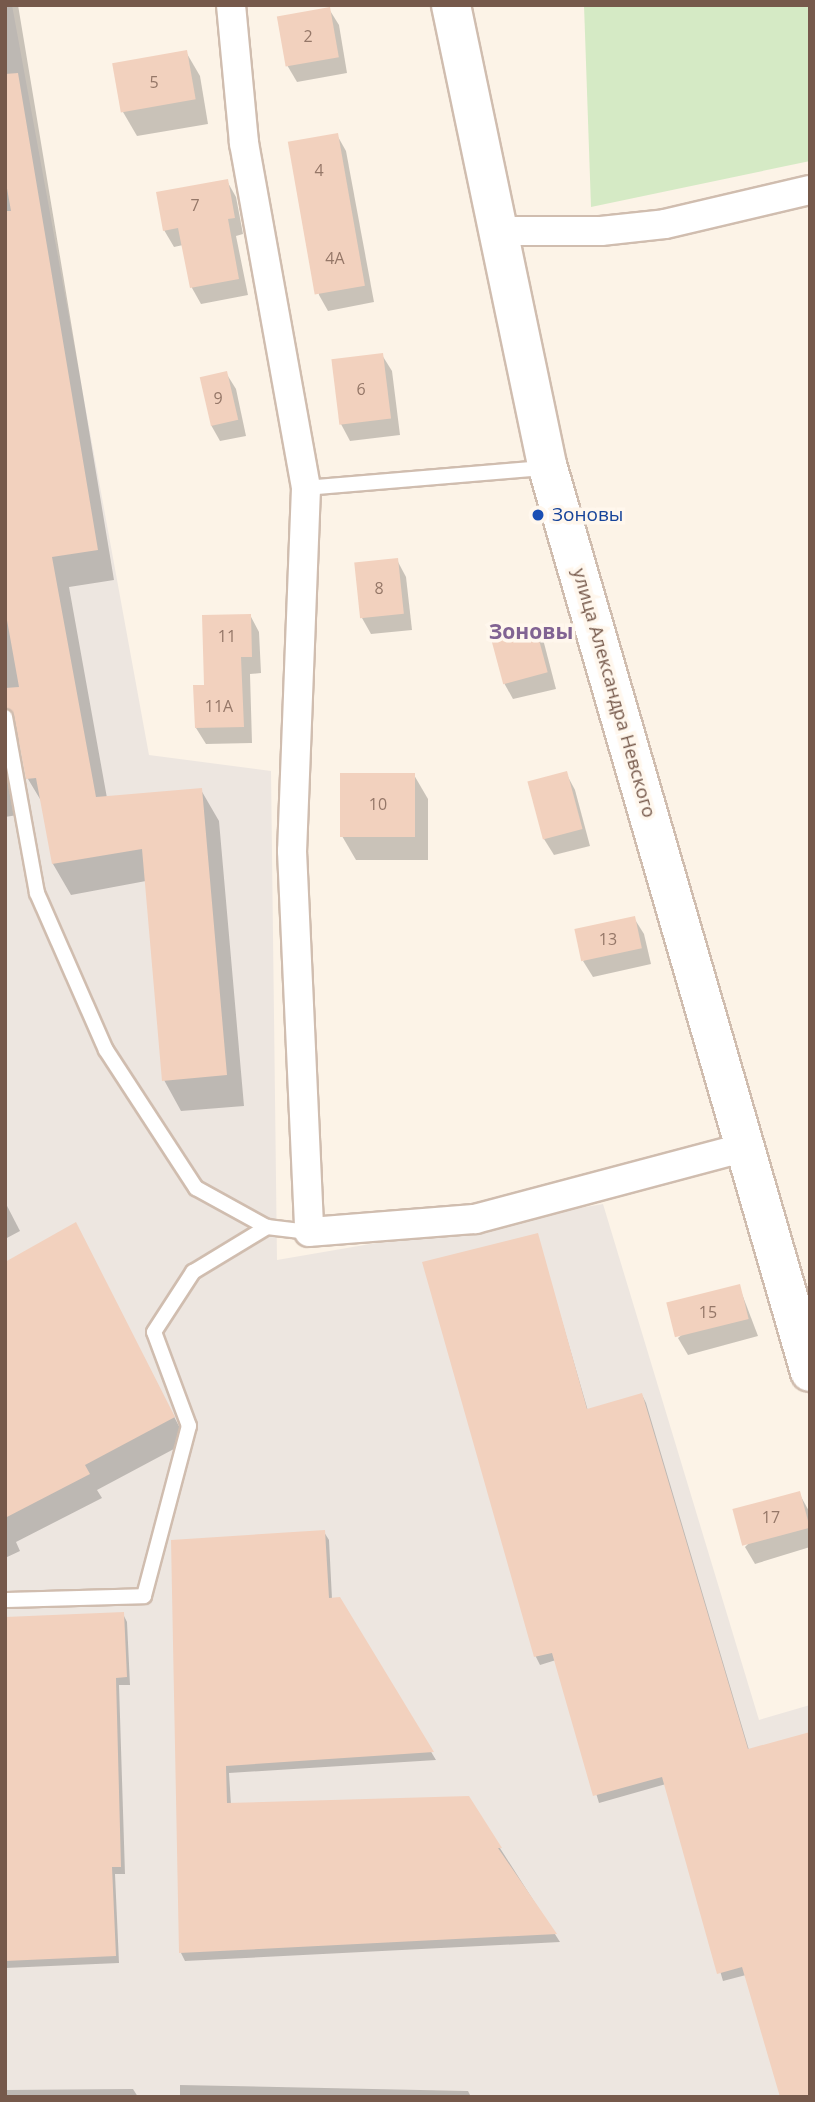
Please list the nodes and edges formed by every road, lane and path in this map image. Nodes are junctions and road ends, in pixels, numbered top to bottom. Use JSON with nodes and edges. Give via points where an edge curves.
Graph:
{"nodes":[{"id":1,"x":231,"y":5,"type":"edge"},
{"id":2,"x":451,"y":5,"type":"edge"},
{"id":3,"x":810,"y":190,"type":"edge"},
{"id":4,"x":499,"y":231,"type":"junction"},
{"id":5,"x":548,"y":468,"type":"junction"},
{"id":6,"x":306,"y":488,"type":"junction"},
{"id":7,"x":5,"y":717,"type":"edge"},
{"id":8,"x":745,"y":1147,"type":"junction"},
{"id":9,"x":267,"y":1227,"type":"junction"},
{"id":10,"x":309,"y":1232,"type":"junction"},
{"id":11,"x":810,"y":1372,"type":"edge"},
{"id":12,"x":5,"y":1600,"type":"edge"}],
"edges":[{"from":1,"to":6,"type":"street","via":[[244,143]]},
{"from":2,"to":4,"type":"street","name":"улица Александра Невского"},
{"from":3,"to":4,"type":"street","via":[[665,224],[601,231]]},
{"from":4,"to":5,"type":"street","name":"улица Александра Невского"},
{"from":5,"to":6,"type":"lane"},
{"from":5,"to":8,"type":"street","name":"улица Александра Невского"},
{"from":6,"to":10,"type":"street","via":[[292,851]]},
{"from":7,"to":9,"type":"lane","via":[[37,893],[106,1050],[196,1188]]},
{"from":8,"to":10,"type":"street","via":[[475,1219]]},
{"from":8,"to":11,"type":"street","name":"улица Александра Невского"},
{"from":9,"to":10,"type":"lane"},
{"from":9,"to":12,"type":"lane","via":[[193,1272],[154,1332],[189,1426],[144,1596]]}]}
